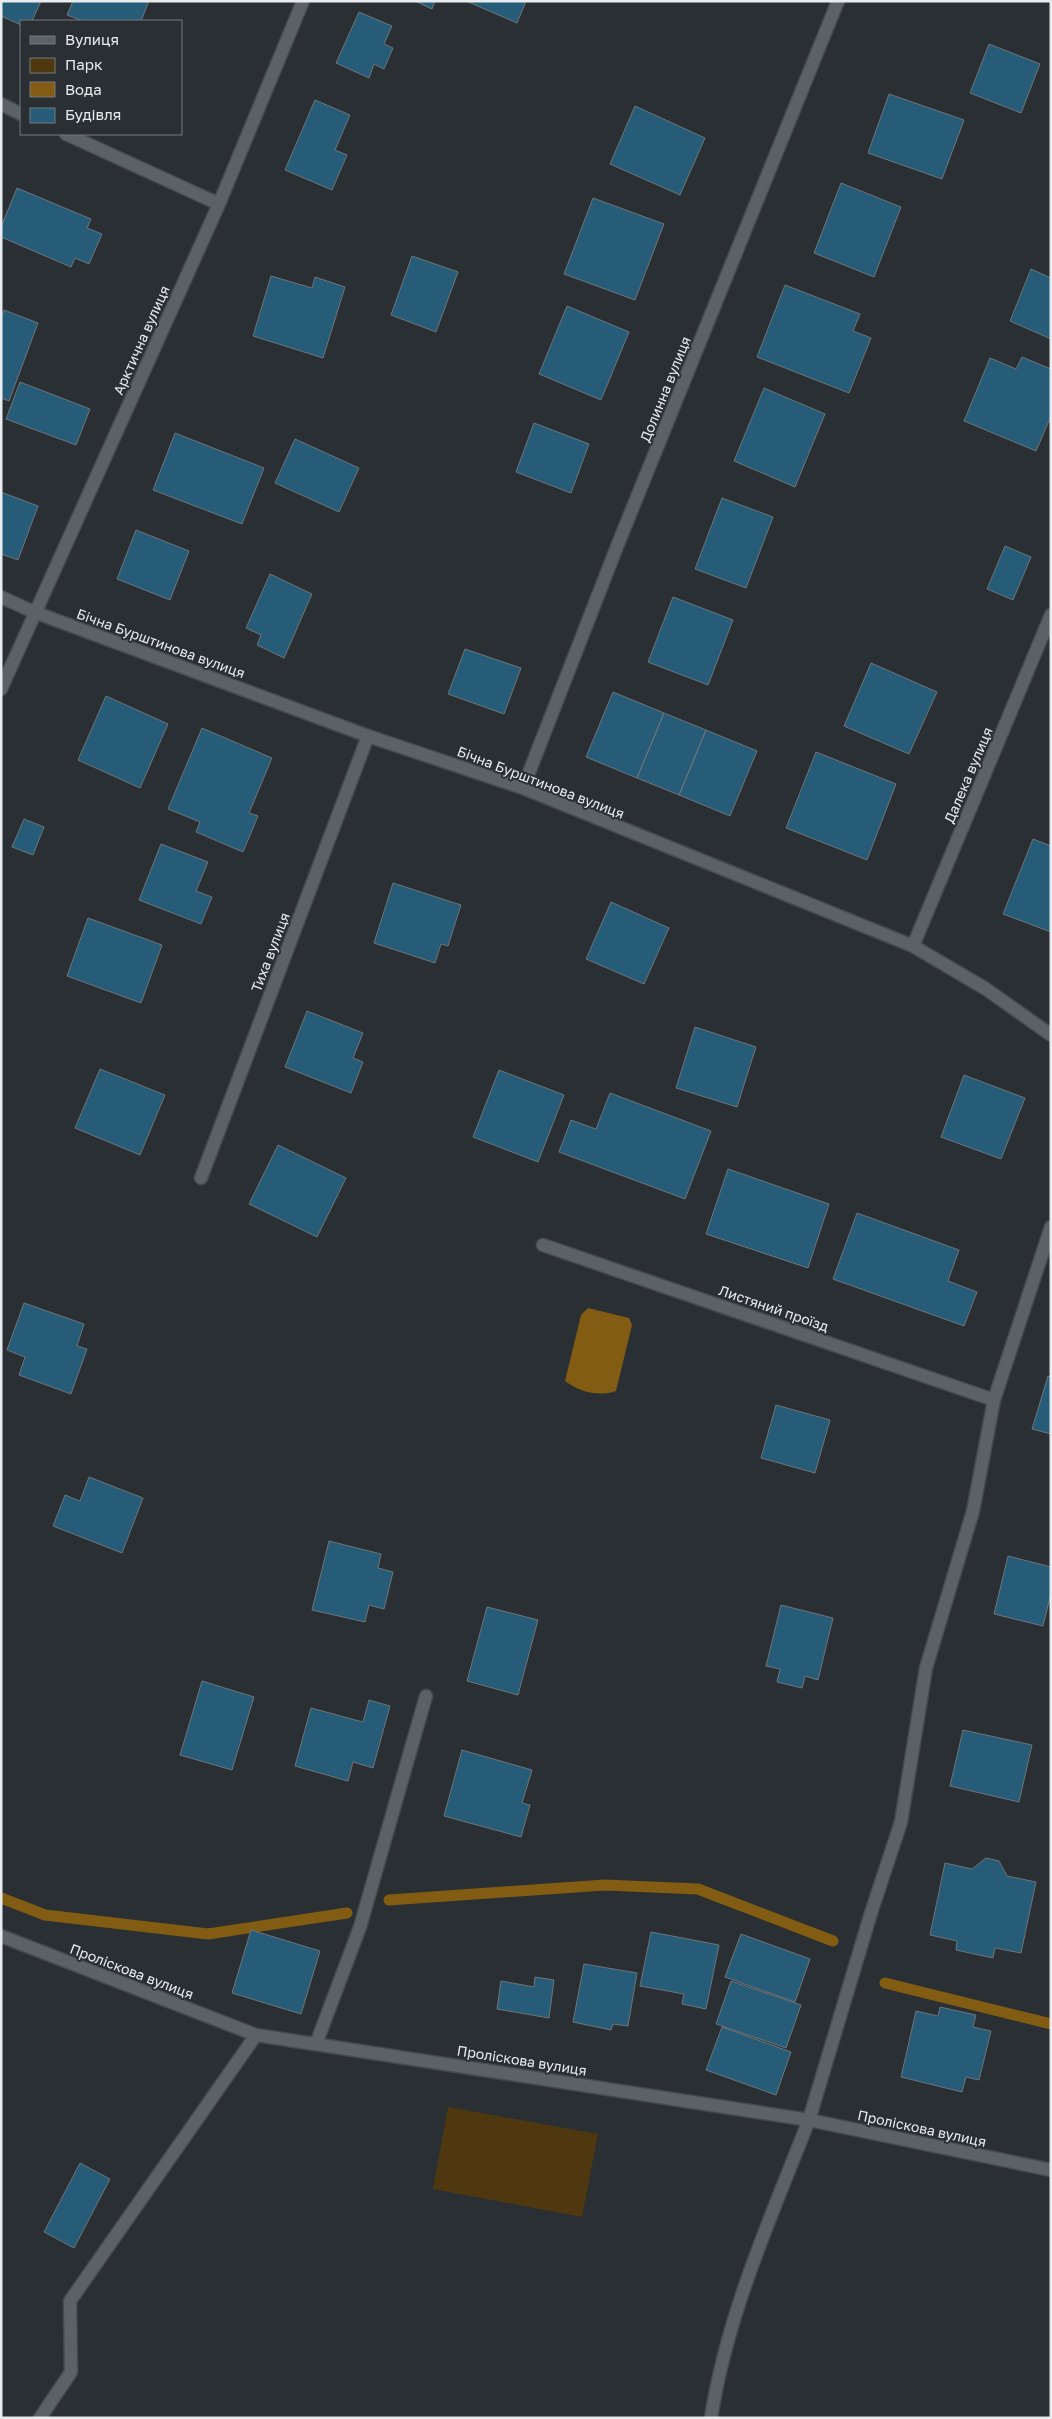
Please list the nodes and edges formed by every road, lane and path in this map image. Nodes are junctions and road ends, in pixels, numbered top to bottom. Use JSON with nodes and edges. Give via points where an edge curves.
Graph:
{"nodes":[{"id":1,"x":303,"y":1,"type":"edge"},
{"id":2,"x":838,"y":1,"type":"edge"},
{"id":3,"x":1,"y":104,"type":"edge"},
{"id":4,"x":20,"y":114,"type":"edge"},
{"id":5,"x":68,"y":135,"type":"edge"},
{"id":6,"x":219,"y":204,"type":"junction"},
{"id":7,"x":1,"y":597,"type":"edge"},
{"id":8,"x":34,"y":612,"type":"junction"},
{"id":9,"x":1051,"y":615,"type":"edge"},
{"id":10,"x":1,"y":689,"type":"edge"},
{"id":11,"x":368,"y":736,"type":"junction"},
{"id":12,"x":523,"y":788,"type":"junction"},
{"id":13,"x":913,"y":946,"type":"junction"},
{"id":14,"x":1051,"y":1036,"type":"edge"},
{"id":15,"x":201,"y":1178,"type":"dead end"},
{"id":16,"x":1051,"y":1227,"type":"edge"},
{"id":17,"x":543,"y":1245,"type":"dead end"},
{"id":18,"x":994,"y":1400,"type":"junction"},
{"id":19,"x":426,"y":1696,"type":"dead end"},
{"id":20,"x":1,"y":1936,"type":"edge"},
{"id":21,"x":256,"y":2035,"type":"junction"},
{"id":22,"x":316,"y":2044,"type":"junction"},
{"id":23,"x":809,"y":2120,"type":"junction"},
{"id":24,"x":1051,"y":2170,"type":"edge"},
{"id":25,"x":40,"y":2418,"type":"edge"},
{"id":26,"x":711,"y":2418,"type":"edge"}],
"edges":[{"from":1,"to":6,"type":"street","name":"Арктична вулиця"},
{"from":2,"to":12,"type":"street","name":"Долинна вулиця"},
{"from":3,"to":4,"type":"street"},
{"from":5,"to":6,"type":"street"},
{"from":6,"to":8,"type":"street","name":"Арктична вулиця"},
{"from":7,"to":8,"type":"street","name":"Бічна Бурштинова вулиця"},
{"from":8,"to":10,"type":"street","name":"Арктична вулиця"},
{"from":8,"to":11,"type":"street","name":"Бічна Бурштинова вулиця"},
{"from":9,"to":13,"type":"street","name":"Далека вулиця"},
{"from":11,"to":12,"type":"street","name":"Бічна Бурштинова вулиця"},
{"from":11,"to":15,"type":"street","name":"Тиха вулиця"},
{"from":12,"to":13,"type":"street","name":"Бічна Бурштинова вулиця"},
{"from":13,"to":14,"type":"street","name":"Бічна Бурштинова вулиця","via":[[986,990]]},
{"from":16,"to":18,"type":"street"},
{"from":17,"to":18,"type":"street","name":"Листяний проїзд"},
{"from":18,"to":23,"type":"street","via":[[973,1511],[926,1668],[901,1822]]},
{"from":19,"to":22,"type":"street","via":[[360,1928]]},
{"from":20,"to":21,"type":"street","name":"Проліскова вулиця"},
{"from":21,"to":22,"type":"street","name":"Проліскова вулиця"},
{"from":21,"to":25,"type":"street","via":[[70,2301],[71,2372]]},
{"from":22,"to":23,"type":"street","name":"Проліскова вулиця"},
{"from":23,"to":24,"type":"street","name":"Проліскова вулиця"},
{"from":23,"to":26,"type":"street","via":[[748,2277],[717,2382]]}]}
